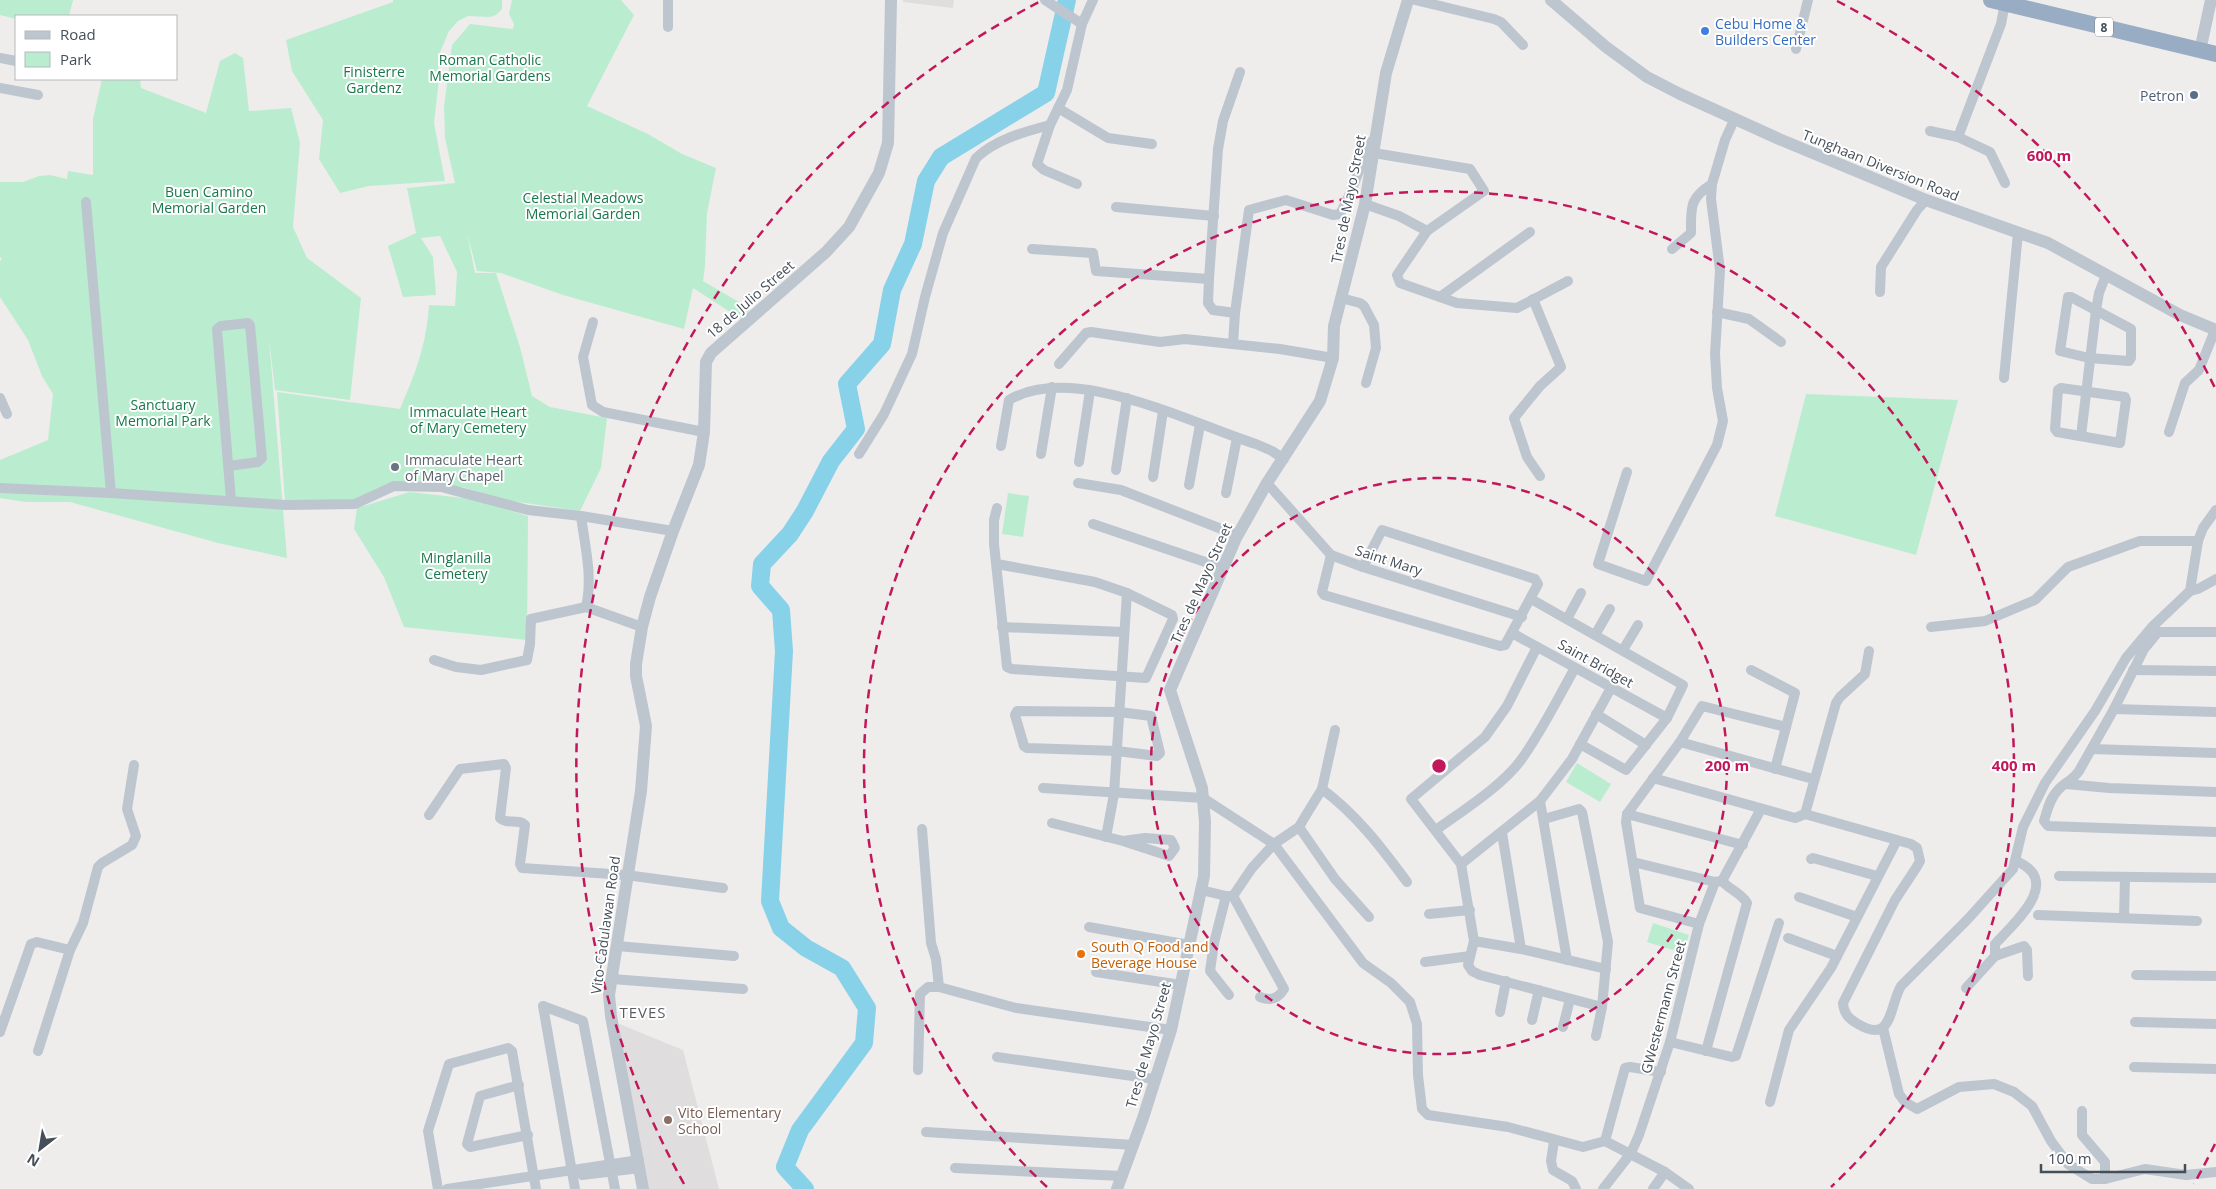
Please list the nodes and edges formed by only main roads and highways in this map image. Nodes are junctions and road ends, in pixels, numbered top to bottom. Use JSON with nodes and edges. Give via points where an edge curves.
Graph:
{"nodes":[{"id":1,"x":1998,"y":2,"type":"edge"},
{"id":2,"x":2216,"y":54,"type":"edge"}],
"edges":[{"from":1,"to":2,"type":"highway","number":"8"}]}
